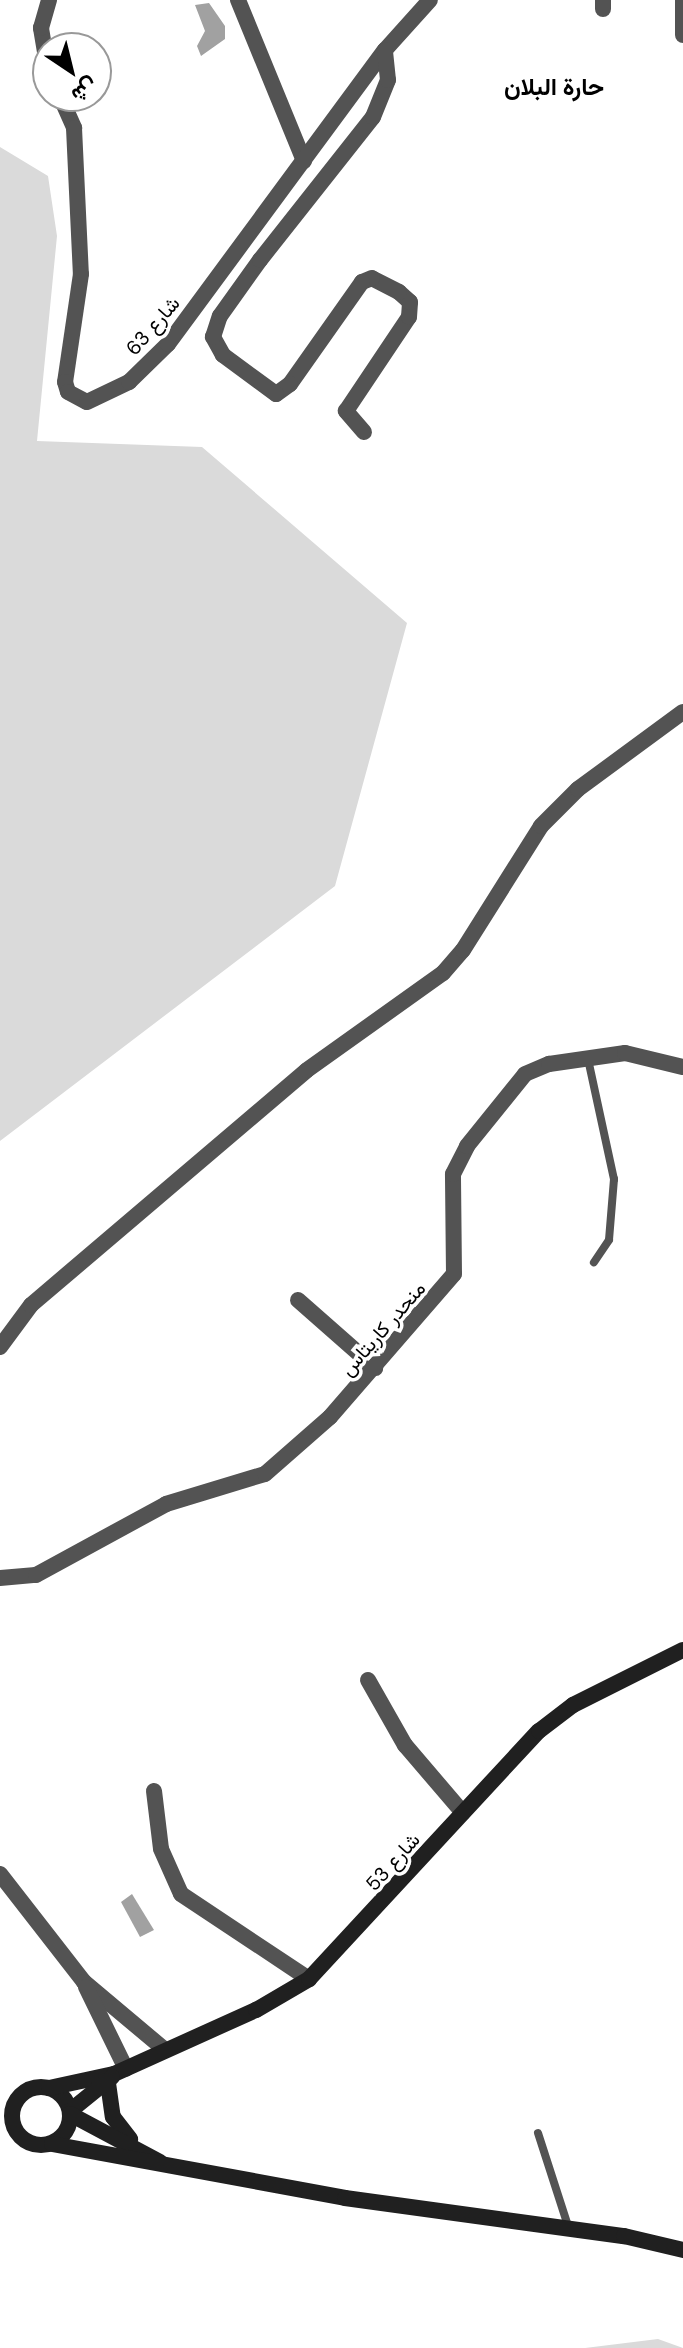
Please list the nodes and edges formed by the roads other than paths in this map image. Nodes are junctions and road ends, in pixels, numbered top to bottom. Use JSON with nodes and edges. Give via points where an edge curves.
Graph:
{"nodes":[{"id":1,"x":49,"y":0,"type":"edge"},
{"id":2,"x":238,"y":0,"type":"edge"},
{"id":3,"x":430,"y":0,"type":"edge"},
{"id":4,"x":683,"y":0,"type":"edge"},
{"id":5,"x":42,"y":32,"type":"edge"},
{"id":6,"x":683,"y":35,"type":"edge"},
{"id":7,"x":385,"y":50,"type":"junction"},
{"id":8,"x":67,"y":112,"type":"edge"},
{"id":9,"x":304,"y":161,"type":"junction"},
{"id":10,"x":364,"y":432,"type":"dead end"},
{"id":11,"x":683,"y":712,"type":"edge"},
{"id":12,"x":588,"y":1058,"type":"junction"},
{"id":13,"x":683,"y":1067,"type":"edge"},
{"id":14,"x":594,"y":1262,"type":"dead end"},
{"id":15,"x":298,"y":1300,"type":"dead end"},
{"id":16,"x":0,"y":1347,"type":"edge"},
{"id":17,"x":375,"y":1368,"type":"junction"},
{"id":18,"x":0,"y":1578,"type":"edge"},
{"id":19,"x":683,"y":1650,"type":"edge"},
{"id":20,"x":368,"y":1680,"type":"dead end"},
{"id":21,"x":154,"y":1791,"type":"dead end"},
{"id":22,"x":463,"y":1813,"type":"junction"},
{"id":23,"x":0,"y":1874,"type":"edge"},
{"id":24,"x":309,"y":1979,"type":"junction"},
{"id":25,"x":84,"y":1982,"type":"junction"},
{"id":26,"x":165,"y":2050,"type":"junction"},
{"id":27,"x":116,"y":2075,"type":"junction"},
{"id":28,"x":49,"y":2088,"type":"junction"},
{"id":29,"x":21,"y":2094,"type":"junction"},
{"id":30,"x":0,"y":2099,"type":"edge"},
{"id":31,"x":70,"y":2112,"type":"junction"},
{"id":32,"x":8,"y":2130,"type":"edge"},
{"id":33,"x":538,"y":2133,"type":"dead end"},
{"id":34,"x":52,"y":2144,"type":"junction"},
{"id":35,"x":137,"y":2146,"type":"junction"},
{"id":36,"x":162,"y":2163,"type":"junction"},
{"id":37,"x":568,"y":2226,"type":"junction"},
{"id":38,"x":683,"y":2250,"type":"edge"}],
"edges":[{"from":1,"to":5,"type":"street"},
{"from":2,"to":9,"type":"street"},
{"from":3,"to":7,"type":"street","name":"شارع 63"},
{"from":4,"to":6,"type":"street"},
{"from":7,"to":9,"type":"street","name":"شارع 63"},
{"from":7,"to":10,"type":"street","via":[[388,80],[373,117],[260,260],[220,316],[213,337],[223,355],[276,394],[290,384],[362,282],[372,278],[399,292],[410,302],[409,317],[346,411]]},
{"from":8,"to":9,"type":"street","name":"شارع 63","via":[[74,128],[81,274],[65,382],[68,392],[87,402],[129,382],[168,344]]},
{"from":11,"to":16,"type":"street","via":[[578,789],[541,826],[443,973],[307,1070],[31,1305]]},
{"from":12,"to":13,"type":"street","name":"منحدر كاريتاس","via":[[625,1053]]},
{"from":12,"to":14,"type":"lane","via":[[614,1179],[609,1240]]},
{"from":12,"to":17,"type":"street","name":"منحدر كاريتاس","via":[[525,1074],[467,1146],[453,1174],[451,1192],[454,1274]]},
{"from":15,"to":17,"type":"street"},
{"from":17,"to":18,"type":"street","name":"منحدر كاريتاس","via":[[265,1474],[166,1504],[36,1575]]},
{"from":19,"to":22,"type":"street","name":"شارع 53","via":[[558,1715]]},
{"from":20,"to":22,"type":"street","via":[[405,1745]]},
{"from":21,"to":24,"type":"street","via":[[161,1849],[181,1894]]},
{"from":22,"to":24,"type":"street","name":"شارع 53"},
{"from":23,"to":25,"type":"street"},
{"from":24,"to":26,"type":"street","name":"شارع 53","via":[[244,2016]]},
{"from":25,"to":26,"type":"street"},
{"from":25,"to":27,"type":"street"},
{"from":26,"to":27,"type":"street","name":"شارع 53"},
{"from":27,"to":28,"type":"street"},
{"from":27,"to":31,"type":"street"},
{"from":27,"to":35,"type":"street","via":[[113,2117]]},
{"from":28,"to":29,"type":"street"},
{"from":28,"to":31,"type":"street"},
{"from":29,"to":30,"type":"street"},
{"from":29,"to":32,"type":"street"},
{"from":31,"to":34,"type":"street","via":[[69,2126]]},
{"from":31,"to":35,"type":"street"},
{"from":32,"to":34,"type":"street","via":[[38,2146]]},
{"from":33,"to":37,"type":"lane"},
{"from":34,"to":36,"type":"street"},
{"from":35,"to":36,"type":"street"},
{"from":36,"to":37,"type":"street","via":[[345,2198]]},
{"from":37,"to":38,"type":"street"}]}
